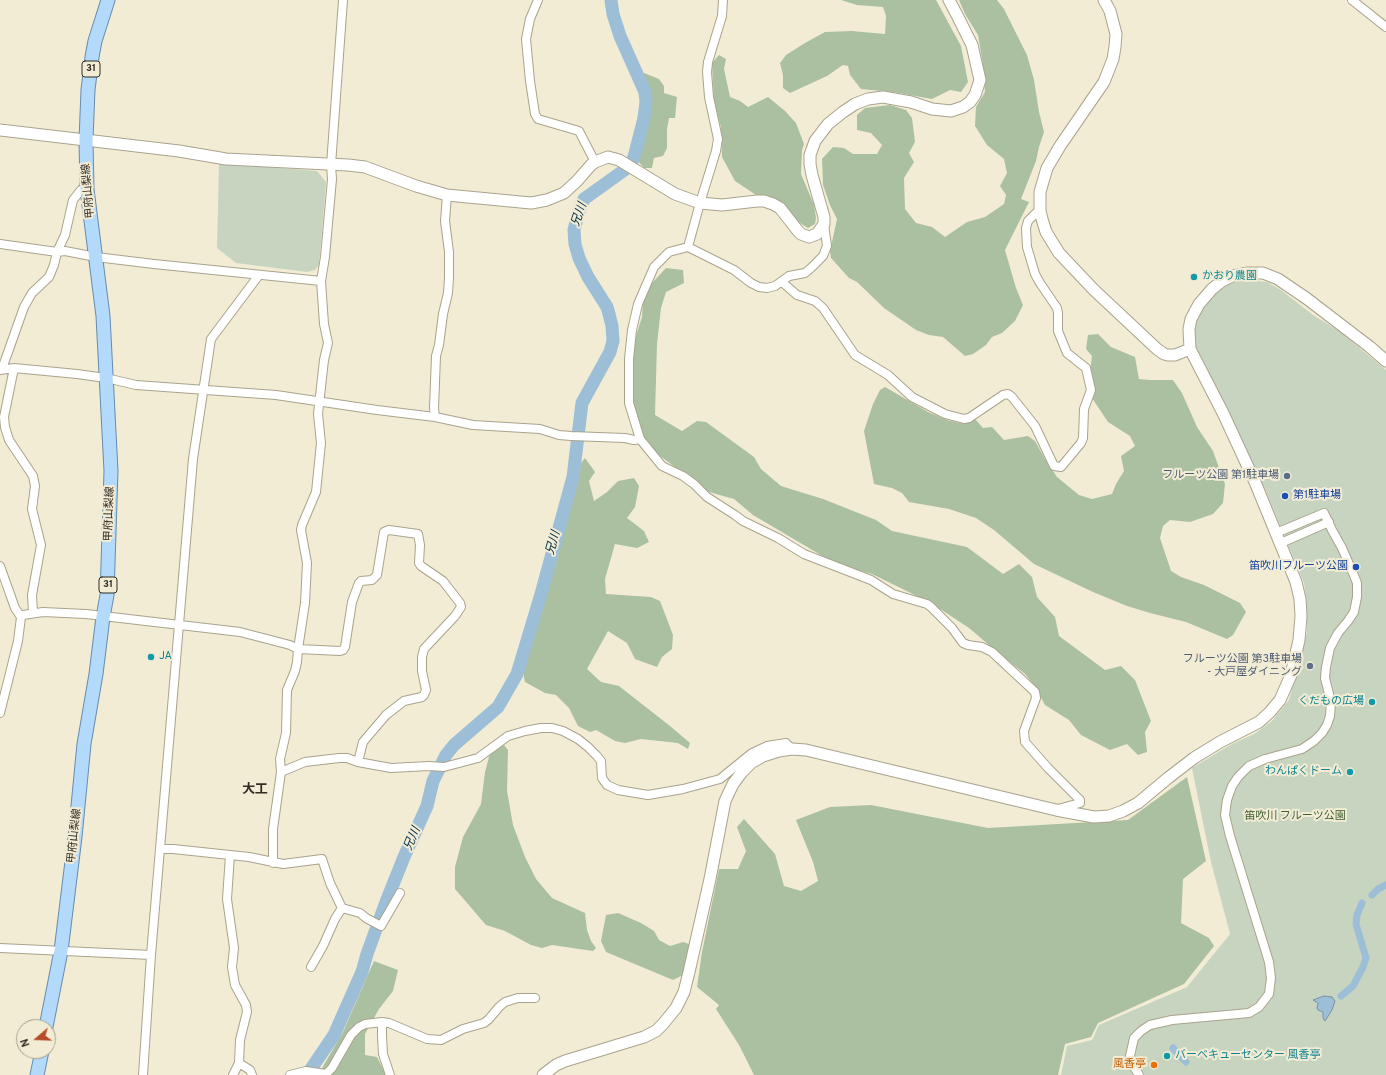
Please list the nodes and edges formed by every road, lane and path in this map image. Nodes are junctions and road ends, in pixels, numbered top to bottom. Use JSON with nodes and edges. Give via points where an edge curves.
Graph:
{"nodes":[{"id":1,"x":108,"y":0,"type":"edge"},
{"id":2,"x":343,"y":0,"type":"edge"},
{"id":3,"x":538,"y":0,"type":"edge"},
{"id":4,"x":723,"y":0,"type":"edge"},
{"id":5,"x":949,"y":0,"type":"edge"},
{"id":6,"x":1104,"y":0,"type":"edge"},
{"id":7,"x":1352,"y":0,"type":"edge"},
{"id":8,"x":1386,"y":27,"type":"edge"},
{"id":9,"x":0,"y":130,"type":"edge"},
{"id":10,"x":86,"y":140,"type":"junction"},
{"id":11,"x":595,"y":162,"type":"junction"},
{"id":12,"x":331,"y":165,"type":"junction"},
{"id":13,"x":88,"y":189,"type":"junction"},
{"id":14,"x":447,"y":195,"type":"junction"},
{"id":15,"x":700,"y":203,"type":"junction"},
{"id":16,"x":1040,"y":212,"type":"junction"},
{"id":17,"x":824,"y":224,"type":"junction"},
{"id":18,"x":0,"y":244,"type":"edge"},
{"id":19,"x":688,"y":247,"type":"junction"},
{"id":20,"x":57,"y":252,"type":"junction"},
{"id":21,"x":96,"y":257,"type":"junction"},
{"id":22,"x":258,"y":275,"type":"junction"},
{"id":23,"x":321,"y":281,"type":"junction"},
{"id":24,"x":782,"y":282,"type":"junction"},
{"id":25,"x":1190,"y":349,"type":"junction"},
{"id":26,"x":1386,"y":361,"type":"edge"},
{"id":27,"x":14,"y":368,"type":"junction"},
{"id":28,"x":1,"y":370,"type":"edge"},
{"id":29,"x":106,"y":378,"type":"junction"},
{"id":30,"x":204,"y":390,"type":"junction"},
{"id":31,"x":320,"y":401,"type":"junction"},
{"id":32,"x":435,"y":417,"type":"junction"},
{"id":33,"x":640,"y":439,"type":"junction"},
{"id":34,"x":1328,"y":522,"type":"junction"},
{"id":35,"x":1278,"y":538,"type":"junction"},
{"id":36,"x":0,"y":566,"type":"edge"},
{"id":37,"x":33,"y":613,"type":"junction"},
{"id":38,"x":103,"y":617,"type":"junction"},
{"id":39,"x":21,"y":618,"type":"junction"},
{"id":40,"x":179,"y":625,"type":"junction"},
{"id":41,"x":298,"y":648,"type":"junction"},
{"id":42,"x":0,"y":714,"type":"edge"},
{"id":43,"x":792,"y":749,"type":"junction"},
{"id":44,"x":358,"y":762,"type":"junction"},
{"id":45,"x":281,"y":772,"type":"junction"},
{"id":46,"x":1056,"y":810,"type":"junction"},
{"id":47,"x":160,"y":850,"type":"junction"},
{"id":48,"x":230,"y":855,"type":"junction"},
{"id":49,"x":273,"y":862,"type":"junction"},
{"id":50,"x":400,"y":893,"type":"dead end"},
{"id":51,"x":342,"y":908,"type":"junction"},
{"id":52,"x":0,"y":948,"type":"edge"},
{"id":53,"x":61,"y":950,"type":"junction"},
{"id":54,"x":151,"y":955,"type":"junction"},
{"id":55,"x":311,"y":967,"type":"dead end"},
{"id":56,"x":535,"y":998,"type":"dead end"},
{"id":57,"x":48,"y":1019,"type":"edge"},
{"id":58,"x":382,"y":1022,"type":"junction"},
{"id":59,"x":40,"y":1059,"type":"edge"},
{"id":60,"x":239,"y":1063,"type":"junction"},
{"id":61,"x":326,"y":1074,"type":"edge"},
{"id":62,"x":37,"y":1075,"type":"edge"},
{"id":63,"x":143,"y":1075,"type":"edge"},
{"id":64,"x":233,"y":1075,"type":"edge"},
{"id":65,"x":252,"y":1075,"type":"edge"},
{"id":66,"x":290,"y":1075,"type":"edge"},
{"id":67,"x":390,"y":1075,"type":"edge"},
{"id":68,"x":543,"y":1075,"type":"edge"},
{"id":69,"x":1139,"y":1075,"type":"edge"}],
"edges":[{"from":1,"to":10,"type":"main road","name":"甲府山梨線","number":"31","via":[[92,57]]},
{"from":2,"to":12,"type":"street"},
{"from":3,"to":11,"type":"street","via":[[530,19],[526,39],[535,114],[538,119],[579,131]]},
{"from":4,"to":15,"type":"street","via":[[722,16],[707,72],[718,139]]},
{"from":5,"to":17,"type":"street","via":[[972,46],[980,80],[975,95],[963,107],[951,111],[932,109],[883,96],[855,104],[828,124],[815,141],[810,160]]},
{"from":6,"to":16,"type":"street","via":[[1116,34],[1113,59],[1104,82],[1047,168],[1040,192]]},
{"from":7,"to":8,"type":"street"},
{"from":9,"to":10,"type":"street"},
{"from":10,"to":12,"type":"street","via":[[226,159]]},
{"from":10,"to":13,"type":"main road","name":"甲府山梨線","number":"31"},
{"from":11,"to":14,"type":"street","via":[[564,193],[538,202]]},
{"from":11,"to":15,"type":"street","via":[[608,157],[619,160],[675,194]]},
{"from":12,"to":14,"type":"street","via":[[365,167]]},
{"from":12,"to":23,"type":"street"},
{"from":13,"to":20,"type":"street","via":[[80,190],[73,200],[65,235]]},
{"from":13,"to":21,"type":"main road","name":"甲府山梨線","number":"31"},
{"from":14,"to":32,"type":"street","via":[[445,221],[449,278],[436,356]]},
{"from":15,"to":17,"type":"street","via":[[722,205],[757,201],[773,204],[780,208],[801,234],[809,237],[817,234]]},
{"from":15,"to":19,"type":"street"},
{"from":16,"to":24,"type":"street","via":[[1028,221],[1027,247],[1035,274],[1057,308],[1058,332],[1067,353],[1086,368],[1091,390],[1084,409],[1083,438],[1061,467],[1054,466],[1035,426],[1008,394],[969,418],[945,414],[912,396],[888,375],[855,355],[823,308],[815,301],[797,295]]},
{"from":16,"to":25,"type":"street","via":[[1046,232],[1059,253],[1131,325],[1164,354],[1175,354]]},
{"from":17,"to":24,"type":"street","via":[[827,246],[823,256],[805,273],[789,276]]},
{"from":18,"to":20,"type":"street"},
{"from":19,"to":24,"type":"street","via":[[734,270],[759,287],[768,288]]},
{"from":19,"to":33,"type":"street","via":[[669,252],[661,259],[654,267],[638,304],[629,359],[629,403]]},
{"from":20,"to":21,"type":"street","via":[[65,251]]},
{"from":20,"to":28,"type":"street","via":[[49,277],[32,293],[24,307]]},
{"from":21,"to":22,"type":"street"},
{"from":21,"to":29,"type":"main road","name":"甲府山梨線","number":"31","via":[[103,316]]},
{"from":22,"to":23,"type":"street"},
{"from":22,"to":30,"type":"street","via":[[211,340]]},
{"from":23,"to":31,"type":"street","via":[[328,343]]},
{"from":25,"to":26,"type":"street","via":[[1191,319],[1199,304],[1212,289],[1232,276],[1263,273],[1306,298]]},
{"from":25,"to":35,"type":"street","via":[[1256,482]]},
{"from":27,"to":28,"type":"street"},
{"from":27,"to":29,"type":"street"},
{"from":27,"to":37,"type":"street","via":[[4,417],[10,440],[33,476],[35,486],[32,509],[41,545],[32,595]]},
{"from":29,"to":30,"type":"street","via":[[136,385]]},
{"from":29,"to":38,"type":"main road","name":"甲府山梨線","number":"31","via":[[111,471],[107,595]]},
{"from":30,"to":31,"type":"street"},
{"from":30,"to":40,"type":"street","via":[[193,459]]},
{"from":31,"to":32,"type":"street"},
{"from":31,"to":41,"type":"street","via":[[318,414],[321,443],[316,492],[302,525],[307,563],[305,603]]},
{"from":32,"to":33,"type":"street","via":[[473,424],[540,429],[559,435]]},
{"from":33,"to":46,"type":"street","via":[[662,466],[683,476],[707,497],[742,521],[804,554],[871,580],[893,594],[927,604],[952,628],[963,643],[992,652],[1035,692],[1036,698],[1024,731],[1025,742],[1080,800],[1080,803]]},
{"from":34,"to":35,"type":"street"},
{"from":34,"to":35,"type":"street","via":[[1324,513]]},
{"from":34,"to":69,"type":"street","via":[[1357,583],[1357,597],[1354,612],[1330,648],[1325,678],[1331,702],[1327,725],[1314,741],[1302,749],[1264,759],[1249,766],[1232,786],[1225,815],[1269,962],[1272,978],[1269,994],[1259,1007],[1249,1013],[1172,1020],[1150,1025],[1134,1038],[1130,1056]]},
{"from":35,"to":46,"type":"street","via":[[1296,582],[1300,599],[1301,630],[1291,675],[1280,700],[1259,722],[1194,758],[1143,800],[1123,811],[1109,816],[1094,817]]},
{"from":36,"to":39,"type":"street"},
{"from":37,"to":38,"type":"street","via":[[86,614]]},
{"from":37,"to":39,"type":"street"},
{"from":38,"to":40,"type":"street"},
{"from":38,"to":53,"type":"main road","name":"甲府山梨線","number":"31","via":[[84,744]]},
{"from":39,"to":42,"type":"street"},
{"from":40,"to":41,"type":"street","via":[[240,632]]},
{"from":40,"to":47,"type":"street"},
{"from":41,"to":44,"type":"street","via":[[343,650],[352,602],[359,583],[372,580],[377,575],[384,532],[389,530],[418,534],[419,563],[443,581],[461,606],[424,649],[424,695],[404,702],[386,715],[363,742]]},
{"from":41,"to":45,"type":"street","via":[[295,671],[287,690],[286,733],[280,759]]},
{"from":43,"to":44,"type":"street","via":[[786,743],[767,746],[752,753],[720,779],[648,795],[618,790],[607,785],[602,778],[601,761],[597,756],[578,740],[552,728],[508,736],[478,758],[444,767],[391,768]]},
{"from":43,"to":46,"type":"street","via":[[834,756]]},
{"from":43,"to":68,"type":"street","via":[[763,756],[751,763],[728,793],[690,972],[676,1008],[656,1031],[565,1061]]},
{"from":44,"to":45,"type":"street","via":[[347,758],[312,761]]},
{"from":45,"to":49,"type":"street","via":[[273,829]]},
{"from":47,"to":48,"type":"street"},
{"from":47,"to":54,"type":"street"},
{"from":48,"to":49,"type":"street"},
{"from":48,"to":60,"type":"street","via":[[227,899],[234,948],[232,967],[235,985],[247,1012],[240,1040]]},
{"from":49,"to":51,"type":"street","via":[[282,864],[322,859]]},
{"from":50,"to":51,"type":"street","via":[[381,926],[360,913]]},
{"from":51,"to":55,"type":"street"},
{"from":52,"to":53,"type":"street"},
{"from":53,"to":54,"type":"street"},
{"from":53,"to":57,"type":"main road","name":"甲府山梨線","number":"31"},
{"from":54,"to":63,"type":"street"},
{"from":56,"to":58,"type":"street","via":[[518,998],[505,1002],[484,1023],[463,1029],[441,1040],[427,1039]]},
{"from":58,"to":61,"type":"street","via":[[365,1024],[354,1031]]},
{"from":58,"to":67,"type":"street","via":[[383,1054]]},
{"from":59,"to":62,"type":"main road"},
{"from":60,"to":64,"type":"street"},
{"from":60,"to":65,"type":"street","via":[[250,1070]]},
{"from":61,"to":66,"type":"street","via":[[306,1071]]}]}
